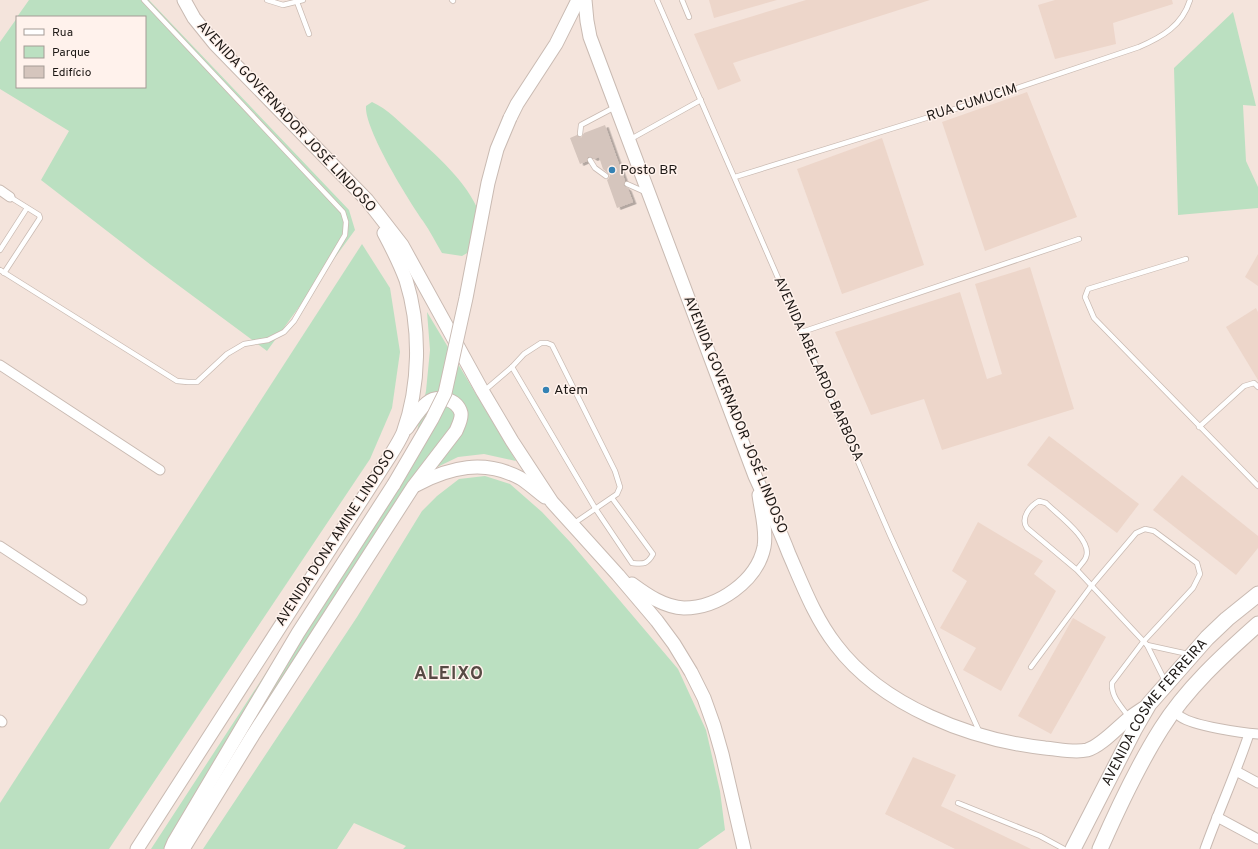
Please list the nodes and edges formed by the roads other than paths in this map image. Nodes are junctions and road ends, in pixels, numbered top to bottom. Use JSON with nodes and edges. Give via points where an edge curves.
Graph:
{"nodes":[{"id":1,"x":144,"y":0,"type":"edge"},
{"id":2,"x":184,"y":0,"type":"edge"},
{"id":3,"x":267,"y":0,"type":"edge"},
{"id":4,"x":303,"y":0,"type":"edge"},
{"id":5,"x":578,"y":0,"type":"edge"},
{"id":6,"x":585,"y":0,"type":"edge"},
{"id":7,"x":657,"y":0,"type":"edge"},
{"id":8,"x":682,"y":0,"type":"edge"},
{"id":9,"x":1190,"y":0,"type":"edge"},
{"id":10,"x":297,"y":2,"type":"junction"},
{"id":11,"x":689,"y":17,"type":"dead end"},
{"id":12,"x":309,"y":34,"type":"dead end"},
{"id":13,"x":701,"y":100,"type":"junction"},
{"id":14,"x":616,"y":107,"type":"junction"},
{"id":15,"x":580,"y":134,"type":"dead end"},
{"id":16,"x":629,"y":140,"type":"junction"},
{"id":17,"x":590,"y":160,"type":"dead end"},
{"id":18,"x":606,"y":176,"type":"dead end"},
{"id":19,"x":735,"y":177,"type":"junction"},
{"id":20,"x":626,"y":184,"type":"dead end"},
{"id":21,"x":0,"y":190,"type":"edge"},
{"id":22,"x":649,"y":193,"type":"junction"},
{"id":23,"x":10,"y":197,"type":"joint"},
{"id":24,"x":367,"y":200,"type":"junction"},
{"id":25,"x":27,"y":208,"type":"junction"},
{"id":26,"x":1079,"y":239,"type":"dead end"},
{"id":27,"x":0,"y":250,"type":"edge"},
{"id":28,"x":1186,"y":259,"type":"dead end"},
{"id":29,"x":2,"y":272,"type":"edge"},
{"id":30,"x":802,"y":332,"type":"junction"},
{"id":31,"x":0,"y":365,"type":"edge"},
{"id":32,"x":512,"y":367,"type":"junction"},
{"id":33,"x":1258,"y":387,"type":"edge"},
{"id":34,"x":483,"y":392,"type":"junction"},
{"id":35,"x":1199,"y":427,"type":"junction"},
{"id":36,"x":402,"y":434,"type":"junction"},
{"id":37,"x":160,"y":470,"type":"dead end"},
{"id":38,"x":755,"y":476,"type":"junction"},
{"id":39,"x":1258,"y":486,"type":"edge"},
{"id":40,"x":412,"y":487,"type":"junction"},
{"id":41,"x":612,"y":498,"type":"junction"},
{"id":42,"x":552,"y":502,"type":"junction"},
{"id":43,"x":595,"y":508,"type":"junction"},
{"id":44,"x":572,"y":524,"type":"junction"},
{"id":45,"x":0,"y":546,"type":"edge"},
{"id":46,"x":1077,"y":570,"type":"junction"},
{"id":47,"x":618,"y":575,"type":"junction"},
{"id":48,"x":1092,"y":585,"type":"junction"},
{"id":49,"x":1258,"y":594,"type":"edge"},
{"id":50,"x":82,"y":600,"type":"dead end"},
{"id":51,"x":1258,"y":624,"type":"edge"},
{"id":52,"x":1145,"y":643,"type":"junction"},
{"id":53,"x":1191,"y":655,"type":"junction"},
{"id":54,"x":1031,"y":667,"type":"dead end"},
{"id":55,"x":1167,"y":684,"type":"junction"},
{"id":56,"x":1149,"y":704,"type":"junction"},
{"id":57,"x":1174,"y":711,"type":"junction"},
{"id":58,"x":1130,"y":718,"type":"junction"},
{"id":59,"x":1254,"y":734,"type":"edge"},
{"id":60,"x":982,"y":736,"type":"junction"},
{"id":61,"x":1236,"y":771,"type":"junction"},
{"id":62,"x":1258,"y":783,"type":"edge"},
{"id":63,"x":958,"y":803,"type":"dead end"},
{"id":64,"x":1217,"y":817,"type":"junction"},
{"id":65,"x":1258,"y":839,"type":"edge"},
{"id":66,"x":137,"y":849,"type":"edge"},
{"id":67,"x":171,"y":849,"type":"edge"},
{"id":68,"x":183,"y":849,"type":"edge"},
{"id":69,"x":744,"y":849,"type":"edge"},
{"id":70,"x":1064,"y":849,"type":"edge"},
{"id":71,"x":1073,"y":849,"type":"edge"},
{"id":72,"x":1100,"y":849,"type":"edge"},
{"id":73,"x":1205,"y":849,"type":"edge"}],
"edges":[{"from":1,"to":29,"type":"lane","via":[[343,212],[346,222],[344,235],[294,321],[284,332],[268,340],[244,344],[227,354],[197,382],[177,381]]},
{"from":2,"to":24,"type":"main road","name":"AVENIDA GOVERNADOR JOSÉ LINDOSO","via":[[194,18],[215,44]]},
{"from":3,"to":10,"type":"lane","via":[[283,4]]},
{"from":4,"to":10,"type":"lane"},
{"from":5,"to":67,"type":"main road","bridge":true,"via":[[556,44],[517,104],[497,149],[445,393],[394,484],[298,633]]},
{"from":6,"to":14,"type":"main road","name":"AVENIDA GOVERNADOR JOSÉ LINDOSO","via":[[590,37]]},
{"from":7,"to":13,"type":"lane","name":"AVENIDA ABELARDO BARBOSA"},
{"from":8,"to":11,"type":"lane"},
{"from":9,"to":19,"type":"lane","name":"RUA CUMUCIM","via":[[1179,21],[1167,34],[1139,47],[952,110]]},
{"from":10,"to":12,"type":"lane"},
{"from":13,"to":16,"type":"lane"},
{"from":13,"to":19,"type":"lane","name":"AVENIDA ABELARDO BARBOSA"},
{"from":14,"to":15,"type":"lane","via":[[581,125]]},
{"from":14,"to":16,"type":"main road","name":"AVENIDA GOVERNADOR JOSÉ LINDOSO"},
{"from":16,"to":22,"type":"main road","name":"AVENIDA GOVERNADOR JOSÉ LINDOSO"},
{"from":17,"to":18,"type":"lane","via":[[595,168]]},
{"from":19,"to":30,"type":"lane","name":"AVENIDA ABELARDO BARBOSA"},
{"from":20,"to":22,"type":"lane"},
{"from":21,"to":23,"type":"street"},
{"from":22,"to":38,"type":"main road","name":"AVENIDA GOVERNADOR JOSÉ LINDOSO"},
{"from":23,"to":25,"type":"lane"},
{"from":24,"to":34,"type":"main road","name":"AVENIDA GOVERNADOR JOSÉ LINDOSO","via":[[402,245]]},
{"from":24,"to":36,"type":"main road","name":"AVENIDA DONA AMINE LINDOSO","via":[[405,279],[415,325],[416,360],[412,402]]},
{"from":25,"to":27,"type":"lane"},
{"from":25,"to":29,"type":"lane","via":[[39,215],[39,220]]},
{"from":26,"to":30,"type":"lane"},
{"from":28,"to":35,"type":"lane","via":[[1088,289],[1085,297],[1094,318]]},
{"from":30,"to":60,"type":"lane","name":"AVENIDA ABELARDO BARBOSA","via":[[893,542]]},
{"from":31,"to":37,"type":"street"},
{"from":32,"to":34,"type":"lane"},
{"from":32,"to":41,"type":"lane","via":[[524,354],[541,343],[552,345],[615,472],[620,487]]},
{"from":32,"to":43,"type":"lane"},
{"from":33,"to":35,"type":"lane","via":[[1254,383],[1244,386]]},
{"from":34,"to":42,"type":"main road","name":"AVENIDA GOVERNADOR JOSÉ LINDOSO"},
{"from":35,"to":39,"type":"lane"},
{"from":36,"to":40,"type":"main road","via":[[427,403],[435,399],[452,401],[461,414],[456,431]]},
{"from":36,"to":66,"type":"main road","name":"AVENIDA DONA AMINE LINDOSO"},
{"from":38,"to":47,"type":"main road","via":[[763,520],[764,546],[756,567],[735,590],[715,601],[684,608],[653,599]]},
{"from":38,"to":60,"type":"main road","name":"AVENIDA GOVERNADOR JOSÉ LINDOSO","via":[[810,604],[836,646],[862,673],[896,698],[943,722]]},
{"from":40,"to":42,"type":"main road","via":[[443,472],[466,468],[492,468],[521,479]]},
{"from":40,"to":68,"type":"main road"},
{"from":41,"to":43,"type":"lane"},
{"from":41,"to":43,"type":"lane","via":[[653,554],[650,561],[643,564],[632,563]]},
{"from":42,"to":44,"type":"main road","name":"AVENIDA GOVERNADOR JOSÉ LINDOSO"},
{"from":43,"to":44,"type":"lane"},
{"from":44,"to":47,"type":"main road","name":"AVENIDA GOVERNADOR JOSÉ LINDOSO"},
{"from":45,"to":50,"type":"street"},
{"from":46,"to":46,"type":"lane","via":[[1086,557],[1087,548],[1082,538],[1046,503],[1039,501],[1024,517],[1024,523]]},
{"from":46,"to":48,"type":"lane"},
{"from":47,"to":69,"type":"main road","name":"AVENIDA GOVERNADOR JOSÉ LINDOSO","via":[[674,644],[704,698],[722,754]]},
{"from":48,"to":52,"type":"lane"},
{"from":48,"to":52,"type":"lane","via":[[1136,534],[1145,529],[1154,531],[1197,563],[1200,574],[1193,588]]},
{"from":48,"to":54,"type":"lane"},
{"from":49,"to":53,"type":"main road","name":"AVENIDA COSME FERREIRA","via":[[1227,618]]},
{"from":51,"to":57,"type":"main road","name":"AVENIDA COSME FERREIRA","via":[[1218,661]]},
{"from":52,"to":53,"type":"lane"},
{"from":52,"to":55,"type":"lane"},
{"from":52,"to":58,"type":"lane","via":[[1112,683],[1114,696]]},
{"from":53,"to":55,"type":"main road","name":"AVENIDA COSME FERREIRA"},
{"from":55,"to":56,"type":"main road","name":"AVENIDA COSME FERREIRA"},
{"from":56,"to":58,"type":"main road","name":"AVENIDA GOVERNADOR JOSÉ LINDOSO"},
{"from":56,"to":71,"type":"main road","name":"AVENIDA COSME FERREIRA"},
{"from":57,"to":59,"type":"street","via":[[1191,722]]},
{"from":57,"to":72,"type":"main road","name":"AVENIDA COSME FERREIRA","via":[[1130,783]]},
{"from":58,"to":60,"type":"main road","name":"AVENIDA GOVERNADOR JOSÉ LINDOSO","via":[[1094,747],[1078,751],[1035,747]]},
{"from":59,"to":61,"type":"street"},
{"from":61,"to":62,"type":"street"},
{"from":61,"to":64,"type":"street"},
{"from":63,"to":70,"type":"lane","via":[[1040,836]]},
{"from":64,"to":65,"type":"street"},
{"from":64,"to":73,"type":"street"}]}
